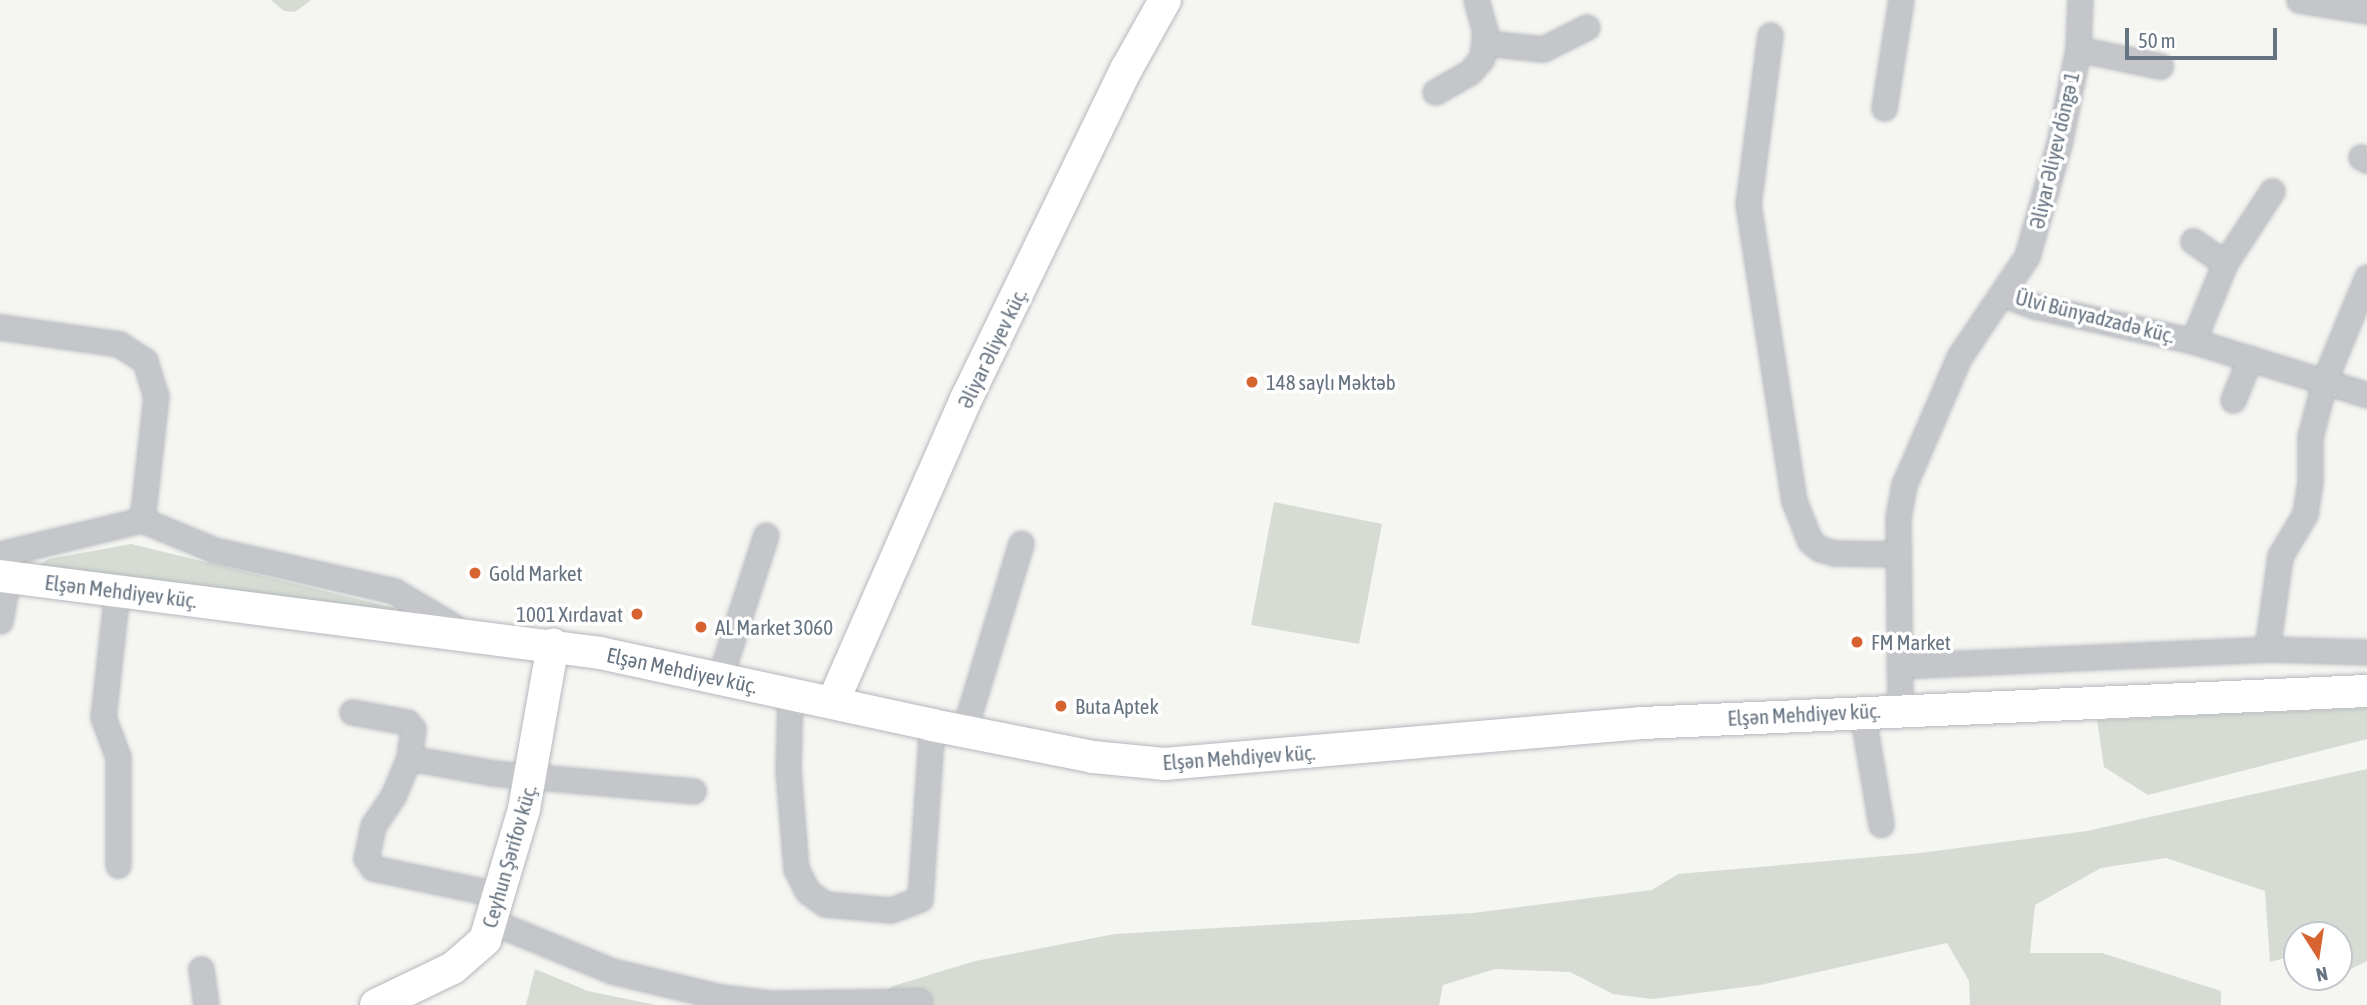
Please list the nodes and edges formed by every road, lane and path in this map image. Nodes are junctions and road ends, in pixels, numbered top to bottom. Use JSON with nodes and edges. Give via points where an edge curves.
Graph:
{"nodes":[{"id":1,"x":1165,"y":0,"type":"edge"},
{"id":2,"x":1476,"y":0,"type":"edge"},
{"id":3,"x":1901,"y":0,"type":"edge"},
{"id":4,"x":2080,"y":0,"type":"edge"},
{"id":5,"x":2299,"y":0,"type":"edge"},
{"id":6,"x":2367,"y":11,"type":"edge"},
{"id":7,"x":1587,"y":27,"type":"dead end"},
{"id":8,"x":1770,"y":35,"type":"dead end"},
{"id":9,"x":1486,"y":43,"type":"junction"},
{"id":10,"x":2078,"y":48,"type":"junction"},
{"id":11,"x":2160,"y":66,"type":"dead end"},
{"id":12,"x":1435,"y":92,"type":"dead end"},
{"id":13,"x":1884,"y":108,"type":"dead end"},
{"id":14,"x":2272,"y":191,"type":"dead end"},
{"id":15,"x":2193,"y":241,"type":"dead end"},
{"id":16,"x":2225,"y":263,"type":"junction"},
{"id":17,"x":2367,"y":276,"type":"edge"},
{"id":18,"x":2003,"y":294,"type":"junction"},
{"id":19,"x":0,"y":327,"type":"edge"},
{"id":20,"x":2193,"y":341,"type":"junction"},
{"id":21,"x":2250,"y":359,"type":"junction"},
{"id":22,"x":2325,"y":379,"type":"junction"},
{"id":23,"x":2367,"y":395,"type":"edge"},
{"id":24,"x":2233,"y":400,"type":"dead end"},
{"id":25,"x":142,"y":520,"type":"junction"},
{"id":26,"x":766,"y":535,"type":"dead end"},
{"id":27,"x":1021,"y":543,"type":"dead end"},
{"id":28,"x":1898,"y":554,"type":"junction"},
{"id":29,"x":3,"y":569,"type":"edge"},
{"id":30,"x":117,"y":591,"type":"junction"},
{"id":31,"x":0,"y":621,"type":"edge"},
{"id":32,"x":468,"y":634,"type":"junction"},
{"id":33,"x":553,"y":645,"type":"junction"},
{"id":34,"x":2267,"y":649,"type":"junction"},
{"id":35,"x":2367,"y":652,"type":"edge"},
{"id":36,"x":1899,"y":666,"type":"junction"},
{"id":37,"x":720,"y":677,"type":"junction"},
{"id":38,"x":2367,"y":691,"type":"edge"},
{"id":39,"x":790,"y":694,"type":"junction"},
{"id":40,"x":833,"y":702,"type":"junction"},
{"id":41,"x":1900,"y":709,"type":"junction"},
{"id":42,"x":1862,"y":711,"type":"junction"},
{"id":43,"x":352,"y":712,"type":"dead end"},
{"id":44,"x":932,"y":725,"type":"junction"},
{"id":45,"x":964,"y":731,"type":"junction"},
{"id":46,"x":409,"y":758,"type":"junction"},
{"id":47,"x":531,"y":776,"type":"junction"},
{"id":48,"x":693,"y":791,"type":"dead end"},
{"id":49,"x":1881,"y":824,"type":"dead end"},
{"id":50,"x":118,"y":865,"type":"dead end"},
{"id":51,"x":497,"y":909,"type":"junction"},
{"id":52,"x":201,"y":969,"type":"dead end"},
{"id":53,"x":919,"y":1001,"type":"dead end"},
{"id":54,"x":206,"y":1005,"type":"edge"},
{"id":55,"x":376,"y":1005,"type":"edge"}],
"edges":[{"from":1,"to":40,"type":"main road","name":"Əliyar Əliyev küç.","via":[[1127,68],[967,399]]},
{"from":2,"to":9,"type":"street"},
{"from":3,"to":13,"type":"street"},
{"from":4,"to":10,"type":"street","name":"Əliyar Əliyev döngə 1"},
{"from":5,"to":6,"type":"street"},
{"from":7,"to":9,"type":"street","via":[[1543,49]]},
{"from":8,"to":28,"type":"street","via":[[1748,204],[1794,501],[1811,541],[1820,549]]},
{"from":9,"to":12,"type":"street","via":[[1482,58],[1470,72]]},
{"from":10,"to":11,"type":"street"},
{"from":10,"to":18,"type":"street","name":"Əliyar Əliyev döngə 1","via":[[2034,236]]},
{"from":14,"to":16,"type":"street"},
{"from":15,"to":16,"type":"street"},
{"from":16,"to":20,"type":"street"},
{"from":17,"to":22,"type":"street"},
{"from":18,"to":20,"type":"street","name":"Ülvi Bünyadzadə küç.","via":[[2035,306]]},
{"from":18,"to":28,"type":"street","name":"Ülvi Bünyadzadə küç.","via":[[1959,358],[1913,459],[1898,518]]},
{"from":19,"to":25,"type":"street","via":[[119,344],[145,361],[156,396]]},
{"from":20,"to":21,"type":"street","name":"Ülvi Bünyadzadə küç."},
{"from":21,"to":22,"type":"street","name":"Ülvi Bünyadzadə küç."},
{"from":21,"to":24,"type":"street"},
{"from":22,"to":23,"type":"street","name":"Ülvi Bünyadzadə küç."},
{"from":22,"to":34,"type":"street","via":[[2310,436],[2311,482],[2305,514],[2280,556]]},
{"from":25,"to":29,"type":"street"},
{"from":25,"to":32,"type":"street","via":[[214,550],[394,592]]},
{"from":26,"to":37,"type":"street"},
{"from":27,"to":45,"type":"street"},
{"from":28,"to":36,"type":"street","name":"Ülvi Bünyadzadə küç."},
{"from":29,"to":30,"type":"main road","name":"Elşən Mehdiyev küç."},
{"from":29,"to":31,"type":"street"},
{"from":30,"to":32,"type":"main road","name":"Elşən Mehdiyev küç."},
{"from":30,"to":50,"type":"street","via":[[103,717],[118,757]]},
{"from":32,"to":33,"type":"main road","name":"Elşən Mehdiyev küç."},
{"from":33,"to":37,"type":"main road","name":"Elşən Mehdiyev küç."},
{"from":33,"to":47,"type":"main road","name":"Ceyhun Şərifov küç."},
{"from":34,"to":35,"type":"street"},
{"from":34,"to":36,"type":"street"},
{"from":36,"to":41,"type":"street","name":"Ülvi Bünyadzadə küç."},
{"from":37,"to":39,"type":"main road","name":"Elşən Mehdiyev küç."},
{"from":38,"to":41,"type":"main road","name":"Elşən Mehdiyev küç."},
{"from":39,"to":40,"type":"main road","name":"Elşən Mehdiyev küç."},
{"from":39,"to":44,"type":"street","via":[[788,770],[796,869],[807,891],[825,904],[891,910],[920,899]]},
{"from":40,"to":44,"type":"main road","name":"Elşən Mehdiyev küç."},
{"from":41,"to":42,"type":"main road","name":"Elşən Mehdiyev küç."},
{"from":42,"to":45,"type":"main road","name":"Elşən Mehdiyev küç.","via":[[1559,729],[1202,764],[1124,762]]},
{"from":42,"to":49,"type":"street"},
{"from":43,"to":46,"type":"street","via":[[407,722],[413,729]]},
{"from":44,"to":45,"type":"main road","name":"Elşən Mehdiyev küç."},
{"from":46,"to":47,"type":"street"},
{"from":46,"to":51,"type":"street","via":[[393,796],[373,826],[366,858],[373,868]]},
{"from":47,"to":48,"type":"street"},
{"from":47,"to":51,"type":"main road","name":"Ceyhun Şərifov küç."},
{"from":51,"to":53,"type":"street","via":[[612,971],[720,997],[770,1003]]},
{"from":51,"to":55,"type":"main road","name":"Ceyhun Şərifov küç.","via":[[470,958]]},
{"from":52,"to":54,"type":"street"}]}
